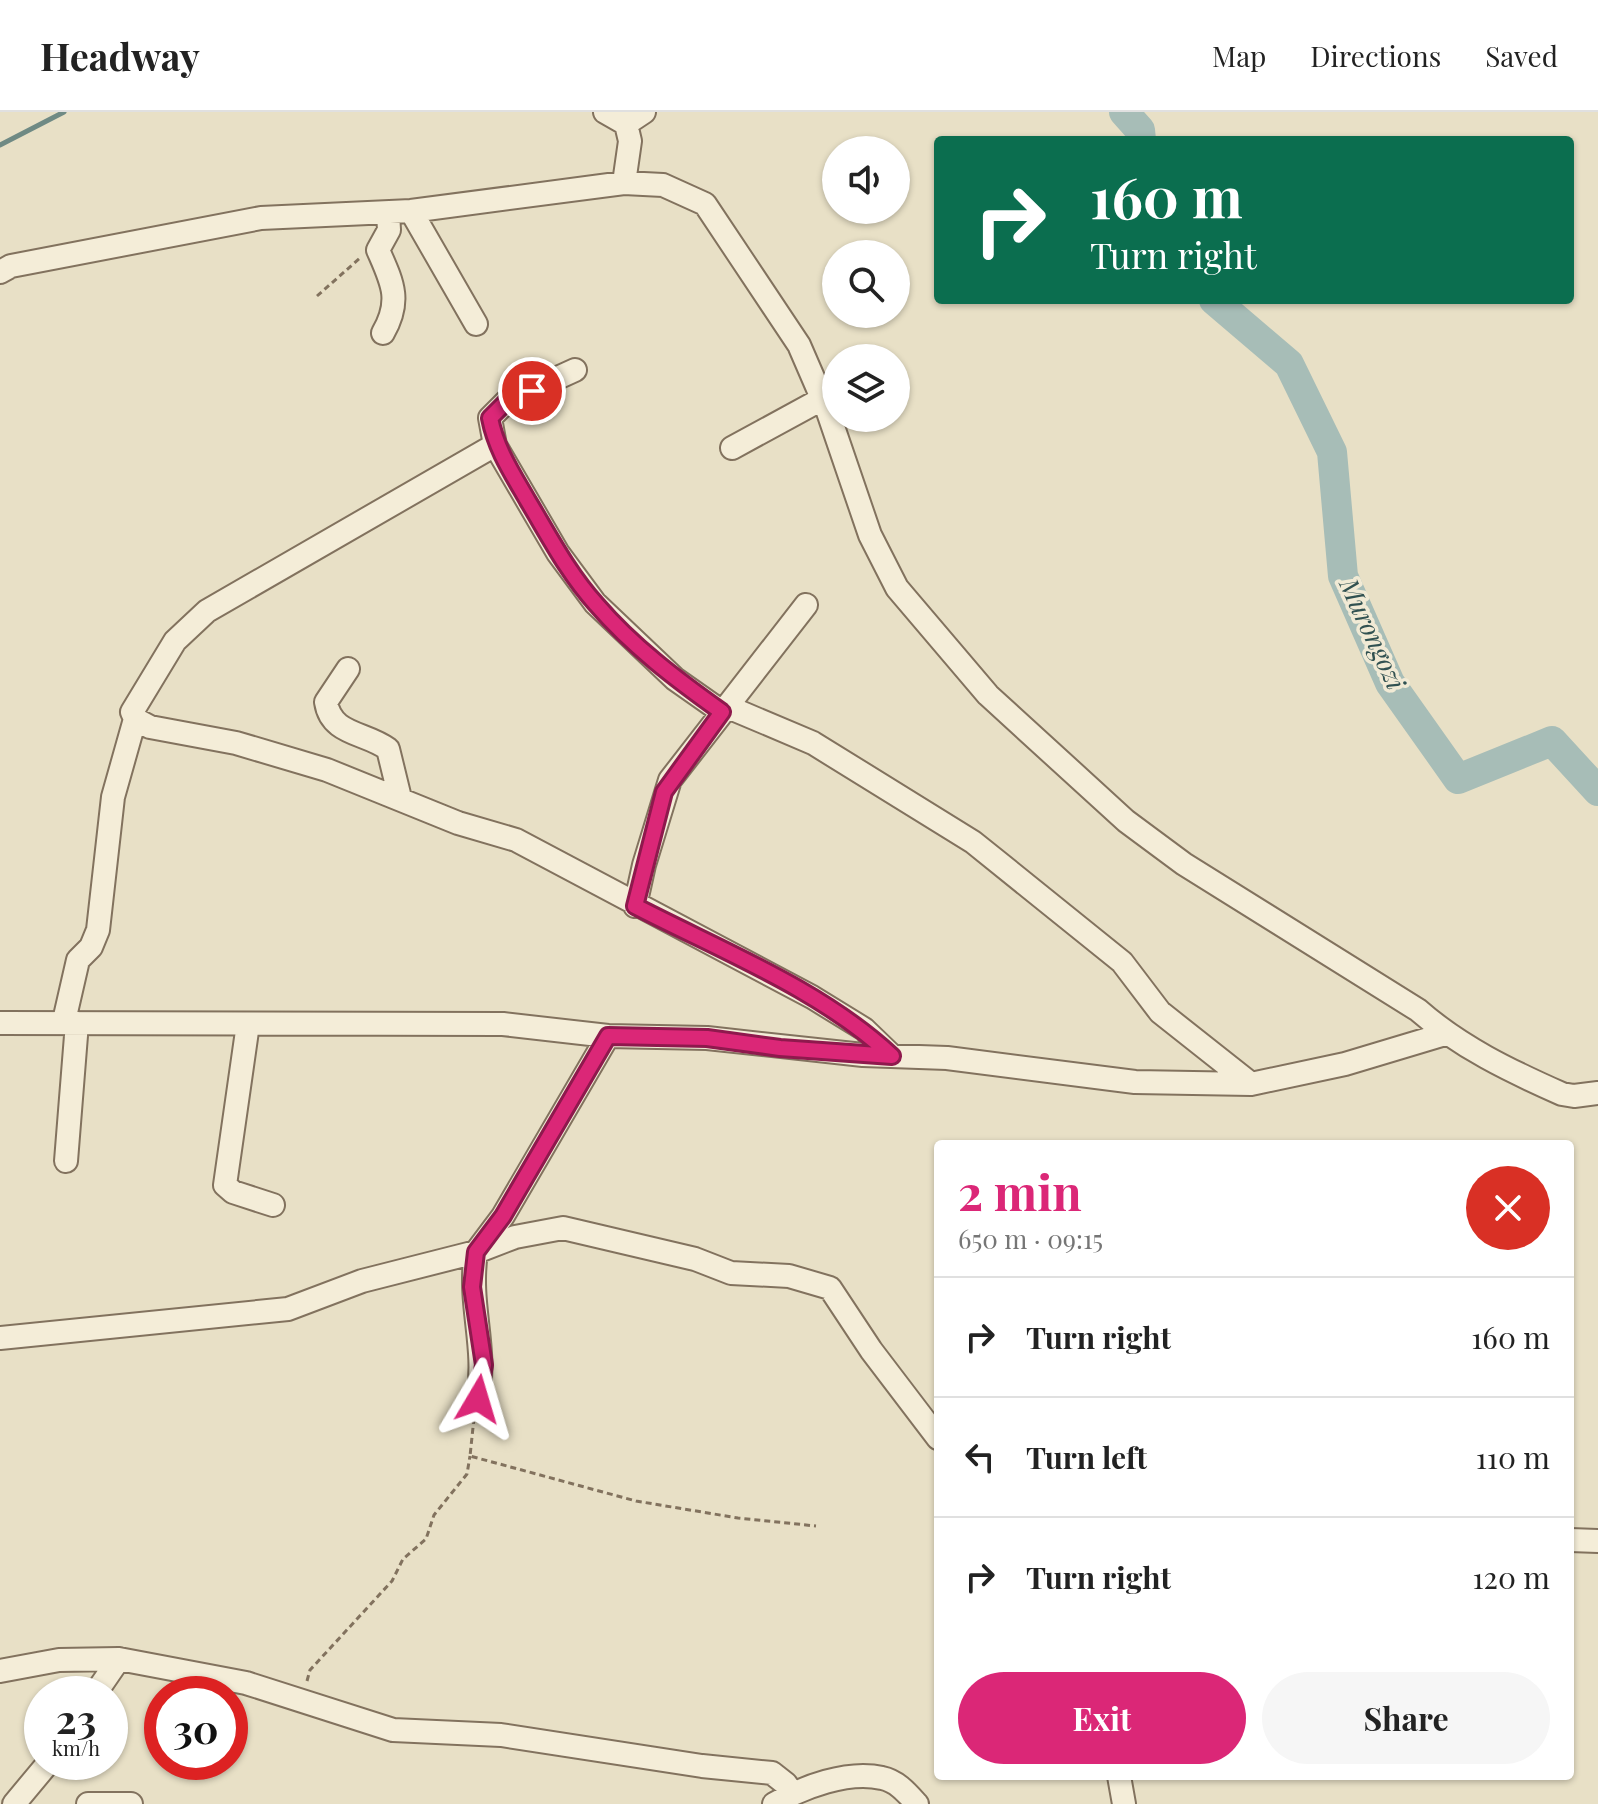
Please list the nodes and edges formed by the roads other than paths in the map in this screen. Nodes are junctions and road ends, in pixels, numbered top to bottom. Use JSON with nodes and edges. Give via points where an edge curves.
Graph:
{"nodes":[{"id":1,"x":605,"y":112,"type":"edge"},
{"id":2,"x":635,"y":118,"type":"edge"},
{"id":3,"x":624,"y":183,"type":"junction"},
{"id":4,"x":400,"y":212,"type":"junction"},
{"id":5,"x":0,"y":272,"type":"edge"},
{"id":6,"x":476,"y":324,"type":"dead end"},
{"id":7,"x":383,"y":333,"type":"dead end"},
{"id":8,"x":575,"y":370,"type":"dead end"},
{"id":9,"x":822,"y":399,"type":"joint"},
{"id":10,"x":834,"y":432,"type":"edge"},
{"id":11,"x":495,"y":445,"type":"junction"},
{"id":12,"x":732,"y":448,"type":"dead end"},
{"id":13,"x":806,"y":605,"type":"dead end"},
{"id":14,"x":348,"y":669,"type":"dead end"},
{"id":15,"x":725,"y":710,"type":"junction"},
{"id":16,"x":135,"y":719,"type":"junction"},
{"id":17,"x":400,"y":798,"type":"junction"},
{"id":18,"x":635,"y":906,"type":"junction"},
{"id":19,"x":70,"y":1022,"type":"junction"},
{"id":20,"x":0,"y":1023,"type":"edge"},
{"id":21,"x":248,"y":1024,"type":"junction"},
{"id":22,"x":1445,"y":1034,"type":"junction"},
{"id":23,"x":608,"y":1036,"type":"junction"},
{"id":24,"x":892,"y":1056,"type":"junction"},
{"id":25,"x":1251,"y":1084,"type":"junction"},
{"id":26,"x":1598,"y":1093,"type":"edge"},
{"id":27,"x":66,"y":1161,"type":"dead end"},
{"id":28,"x":273,"y":1205,"type":"dead end"},
{"id":29,"x":476,"y":1252,"type":"junction"},
{"id":30,"x":0,"y":1338,"type":"edge"},
{"id":31,"x":478,"y":1399,"type":"road end"},
{"id":32,"x":934,"y":1433,"type":"edge"},
{"id":33,"x":1574,"y":1540,"type":"edge"},
{"id":34,"x":1598,"y":1541,"type":"edge"},
{"id":35,"x":119,"y":1659,"type":"junction"},
{"id":36,"x":0,"y":1671,"type":"edge"},
{"id":37,"x":107,"y":1676,"type":"edge"},
{"id":38,"x":34,"y":1780,"type":"edge"},
{"id":39,"x":1120,"y":1780,"type":"edge"},
{"id":40,"x":783,"y":1799,"type":"edge"},
{"id":41,"x":14,"y":1804,"type":"edge"},
{"id":42,"x":88,"y":1804,"type":"edge"},
{"id":43,"x":131,"y":1804,"type":"edge"},
{"id":44,"x":917,"y":1804,"type":"edge"},
{"id":45,"x":1124,"y":1804,"type":"edge"}],
"edges":[{"from":1,"to":2,"type":"street"},
{"from":2,"to":3,"type":"street"},
{"from":3,"to":4,"type":"street"},
{"from":3,"to":9,"type":"street","via":[[663,185],[705,204],[799,345]]},
{"from":4,"to":5,"type":"street","via":[[261,218]]},
{"from":4,"to":6,"type":"street"},
{"from":4,"to":7,"type":"street","via":[[378,250],[395,299]]},
{"from":8,"to":11,"type":"street","via":[[507,401],[490,418]]},
{"from":9,"to":12,"type":"street"},
{"from":10,"to":22,"type":"street","via":[[870,535],[897,588],[988,695],[1126,821],[1184,864],[1418,1010]]},
{"from":11,"to":15,"type":"street","via":[[558,553],[595,603],[675,679]]},
{"from":11,"to":16,"type":"street","via":[[198,618],[175,641],[132,712]]},
{"from":13,"to":15,"type":"street"},
{"from":14,"to":17,"type":"street","via":[[326,702],[328,715],[337,727],[388,749]]},
{"from":15,"to":18,"type":"street","via":[[664,792]]},
{"from":15,"to":25,"type":"street","via":[[813,743],[973,842],[1122,962],[1160,1012]]},
{"from":16,"to":17,"type":"street","via":[[150,727],[236,743]]},
{"from":16,"to":19,"type":"street","via":[[113,797],[98,930],[78,960]]},
{"from":17,"to":18,"type":"street","via":[[516,840]]},
{"from":18,"to":24,"type":"street","via":[[812,997],[864,1029]]},
{"from":19,"to":20,"type":"street"},
{"from":19,"to":21,"type":"street"},
{"from":19,"to":27,"type":"street"},
{"from":21,"to":23,"type":"street","via":[[503,1024]]},
{"from":21,"to":28,"type":"street","via":[[225,1185]]},
{"from":22,"to":25,"type":"street","via":[[1345,1064]]},
{"from":22,"to":26,"type":"street","via":[[1562,1094]]},
{"from":23,"to":24,"type":"street","via":[[707,1038]]},
{"from":23,"to":29,"type":"street","via":[[503,1216]]},
{"from":24,"to":25,"type":"street","via":[[1135,1082]]},
{"from":29,"to":30,"type":"street","via":[[362,1281],[288,1309]]},
{"from":29,"to":31,"type":"street","via":[[472,1287],[484,1365]]},
{"from":29,"to":32,"type":"street","via":[[515,1237],[563,1228],[680,1255],[731,1273],[822,1283]]},
{"from":33,"to":34,"type":"street"},
{"from":35,"to":36,"type":"street","via":[[59,1660]]},
{"from":35,"to":37,"type":"street"},
{"from":35,"to":40,"type":"street","via":[[246,1683],[393,1730],[501,1735],[772,1773],[786,1784]]},
{"from":38,"to":41,"type":"street"},
{"from":39,"to":45,"type":"street"},
{"from":40,"to":44,"type":"street","via":[[846,1778],[884,1778]]},
{"from":42,"to":43,"type":"street"}]}
